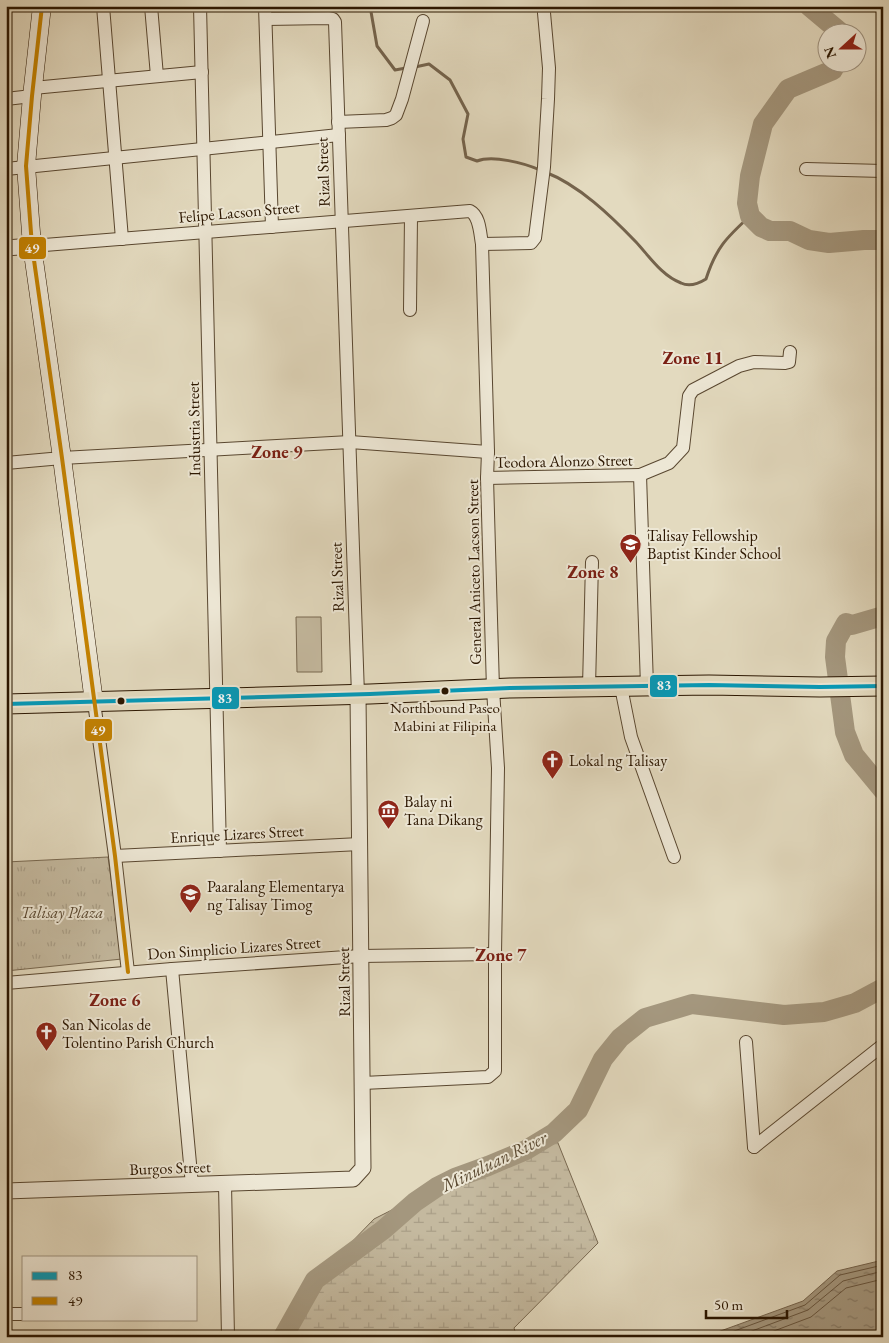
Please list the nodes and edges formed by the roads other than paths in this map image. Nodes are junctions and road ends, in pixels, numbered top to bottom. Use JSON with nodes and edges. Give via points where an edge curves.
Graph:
{"nodes":[{"id":1,"x":42,"y":6,"type":"edge"},
{"id":2,"x":103,"y":6,"type":"edge"},
{"id":3,"x":151,"y":6,"type":"edge"},
{"id":4,"x":200,"y":6,"type":"edge"},
{"id":5,"x":265,"y":6,"type":"edge"},
{"id":6,"x":544,"y":13,"type":"dead end"},
{"id":7,"x":266,"y":19,"type":"junction"},
{"id":8,"x":423,"y":21,"type":"dead end"},
{"id":9,"x":202,"y":72,"type":"junction"},
{"id":10,"x":157,"y":76,"type":"junction"},
{"id":11,"x":109,"y":81,"type":"junction"},
{"id":12,"x":32,"y":92,"type":"junction"},
{"id":13,"x":6,"y":99,"type":"edge"},
{"id":14,"x":339,"y":129,"type":"junction"},
{"id":15,"x":270,"y":142,"type":"junction"},
{"id":16,"x":204,"y":148,"type":"junction"},
{"id":17,"x":116,"y":157,"type":"junction"},
{"id":18,"x":26,"y":166,"type":"junction"},
{"id":19,"x":806,"y":168,"type":"dead end"},
{"id":20,"x":6,"y":169,"type":"edge"},
{"id":21,"x":883,"y":171,"type":"edge"},
{"id":22,"x":474,"y":213,"type":"joint"},
{"id":23,"x":411,"y":216,"type":"junction"},
{"id":24,"x":342,"y":221,"type":"junction"},
{"id":25,"x":272,"y":227,"type":"junction"},
{"id":26,"x":205,"y":232,"type":"junction"},
{"id":27,"x":122,"y":239,"type":"junction"},
{"id":28,"x":482,"y":244,"type":"junction"},
{"id":29,"x":32,"y":246,"type":"junction"},
{"id":30,"x":6,"y":248,"type":"edge"},
{"id":31,"x":410,"y":310,"type":"dead end"},
{"id":32,"x":790,"y":352,"type":"dead end"},
{"id":33,"x":350,"y":442,"type":"junction"},
{"id":34,"x":210,"y":449,"type":"junction"},
{"id":35,"x":488,"y":452,"type":"junction"},
{"id":36,"x":62,"y":458,"type":"junction"},
{"id":37,"x":6,"y":463,"type":"edge"},
{"id":38,"x":640,"y":475,"type":"junction"},
{"id":39,"x":488,"y":478,"type":"junction"},
{"id":40,"x":592,"y":562,"type":"dead end"},
{"id":41,"x":647,"y":686,"type":"junction"},
{"id":42,"x":883,"y":686,"type":"edge"},
{"id":43,"x":589,"y":687,"type":"junction"},
{"id":44,"x":621,"y":687,"type":"junction"},
{"id":45,"x":493,"y":689,"type":"junction"},
{"id":46,"x":358,"y":695,"type":"junction"},
{"id":47,"x":216,"y":698,"type":"junction"},
{"id":48,"x":94,"y":702,"type":"junction"},
{"id":49,"x":6,"y":704,"type":"edge"},
{"id":50,"x":360,"y":844,"type":"junction"},
{"id":51,"x":220,"y":851,"type":"junction"},
{"id":52,"x":115,"y":856,"type":"junction"},
{"id":53,"x":674,"y":856,"type":"dead end"},
{"id":54,"x":495,"y":954,"type":"junction"},
{"id":55,"x":361,"y":956,"type":"junction"},
{"id":56,"x":172,"y":968,"type":"junction"},
{"id":57,"x":128,"y":972,"type":"junction"},
{"id":58,"x":6,"y":983,"type":"edge"},
{"id":59,"x":746,"y":1042,"type":"dead end"},
{"id":60,"x":883,"y":1045,"type":"edge"},
{"id":61,"x":362,"y":1083,"type":"junction"},
{"id":62,"x":334,"y":1180,"type":"joint"},
{"id":63,"x":225,"y":1184,"type":"junction"},
{"id":64,"x":192,"y":1185,"type":"junction"},
{"id":65,"x":6,"y":1191,"type":"edge"},
{"id":66,"x":6,"y":1314,"type":"edge"},
{"id":67,"x":22,"y":1314,"type":"edge"},
{"id":68,"x":228,"y":1337,"type":"edge"}],
"edges":[{"from":1,"to":12,"type":"main road"},
{"from":2,"to":11,"type":"street"},
{"from":3,"to":10,"type":"street"},
{"from":4,"to":9,"type":"street","name":"Industria Street"},
{"from":5,"to":7,"type":"street"},
{"from":6,"to":28,"type":"street","via":[[549,68],[544,167],[534,241]]},
{"from":7,"to":14,"type":"street","name":"Rizal Street","via":[[333,19],[335,22]]},
{"from":7,"to":15,"type":"street"},
{"from":8,"to":14,"type":"street","via":[[402,99],[392,118]]},
{"from":9,"to":10,"type":"street"},
{"from":9,"to":16,"type":"street","name":"Industria Street"},
{"from":10,"to":11,"type":"street"},
{"from":11,"to":12,"type":"street"},
{"from":11,"to":17,"type":"street"},
{"from":12,"to":13,"type":"street"},
{"from":12,"to":18,"type":"main road"},
{"from":14,"to":15,"type":"street"},
{"from":14,"to":24,"type":"street","name":"Rizal Street"},
{"from":15,"to":16,"type":"street"},
{"from":15,"to":25,"type":"street"},
{"from":16,"to":17,"type":"street"},
{"from":16,"to":26,"type":"street","name":"Industria Street"},
{"from":17,"to":18,"type":"street"},
{"from":17,"to":27,"type":"street"},
{"from":18,"to":20,"type":"street"},
{"from":18,"to":29,"type":"main road"},
{"from":19,"to":21,"type":"street"},
{"from":22,"to":23,"type":"street","name":"Felipe Lacson Street"},
{"from":22,"to":28,"type":"street","name":"General Aniceto Lacson Street"},
{"from":23,"to":24,"type":"street","name":"Felipe Lacson Street"},
{"from":23,"to":31,"type":"street"},
{"from":24,"to":25,"type":"street","name":"Felipe Lacson Street"},
{"from":24,"to":33,"type":"street","name":"Rizal Street"},
{"from":25,"to":26,"type":"street","name":"Felipe Lacson Street"},
{"from":26,"to":27,"type":"street","name":"Felipe Lacson Street"},
{"from":26,"to":34,"type":"street","name":"Industria Street"},
{"from":27,"to":29,"type":"street","name":"Felipe Lacson Street"},
{"from":28,"to":35,"type":"street","name":"General Aniceto Lacson Street"},
{"from":29,"to":30,"type":"street","name":"Felipe Lacson Street"},
{"from":29,"to":36,"type":"main road"},
{"from":32,"to":38,"type":"street","via":[[789,362],[754,362],[739,366],[693,390],[689,396],[684,448],[669,463]]},
{"from":33,"to":34,"type":"street"},
{"from":33,"to":35,"type":"street"},
{"from":33,"to":46,"type":"street","name":"Rizal Street"},
{"from":34,"to":36,"type":"street"},
{"from":34,"to":47,"type":"street","name":"Industria Street"},
{"from":35,"to":39,"type":"street","name":"General Aniceto Lacson Street"},
{"from":36,"to":37,"type":"street"},
{"from":36,"to":48,"type":"main road"},
{"from":38,"to":39,"type":"street","name":"Teodora Alonzo Street"},
{"from":38,"to":41,"type":"street","name":"Teodora Alonzo Street"},
{"from":39,"to":45,"type":"street","name":"General Aniceto Lacson Street"},
{"from":40,"to":43,"type":"street"},
{"from":41,"to":42,"type":"main road"},
{"from":41,"to":44,"type":"main road"},
{"from":43,"to":44,"type":"main road"},
{"from":43,"to":45,"type":"main road"},
{"from":44,"to":53,"type":"street","via":[[630,737]]},
{"from":45,"to":46,"type":"main road"},
{"from":45,"to":54,"type":"street","name":"General Aniceto Lacson Street","via":[[498,768]]},
{"from":46,"to":47,"type":"main road"},
{"from":46,"to":50,"type":"street","name":"Rizal Street"},
{"from":47,"to":48,"type":"main road"},
{"from":47,"to":51,"type":"street","name":"Industria Street"},
{"from":48,"to":49,"type":"main road"},
{"from":48,"to":52,"type":"street"},
{"from":50,"to":51,"type":"street","name":"Enrique Lizares Street"},
{"from":50,"to":55,"type":"street","name":"Rizal Street"},
{"from":51,"to":52,"type":"street","name":"Enrique Lizares Street"},
{"from":52,"to":57,"type":"street"},
{"from":54,"to":55,"type":"street","name":"Don Simplicio Lizares Street"},
{"from":54,"to":61,"type":"street","name":"General Aniceto Lacson Street","via":[[495,1071],[488,1077]]},
{"from":55,"to":56,"type":"street","name":"Don Simplicio Lizares Street"},
{"from":55,"to":61,"type":"street","name":"Rizal Street"},
{"from":56,"to":57,"type":"street","name":"Don Simplicio Lizares Street"},
{"from":56,"to":64,"type":"street"},
{"from":57,"to":58,"type":"street","name":"Don Simplicio Lizares Street"},
{"from":59,"to":60,"type":"street","via":[[754,1147]]},
{"from":61,"to":62,"type":"street","name":"Rizal Street","via":[[363,1168],[353,1179]]},
{"from":62,"to":63,"type":"street","name":"Burgos Street"},
{"from":63,"to":64,"type":"street","name":"Burgos Street"},
{"from":63,"to":68,"type":"street"},
{"from":64,"to":65,"type":"street","name":"Burgos Street"},
{"from":66,"to":67,"type":"street"}]}
